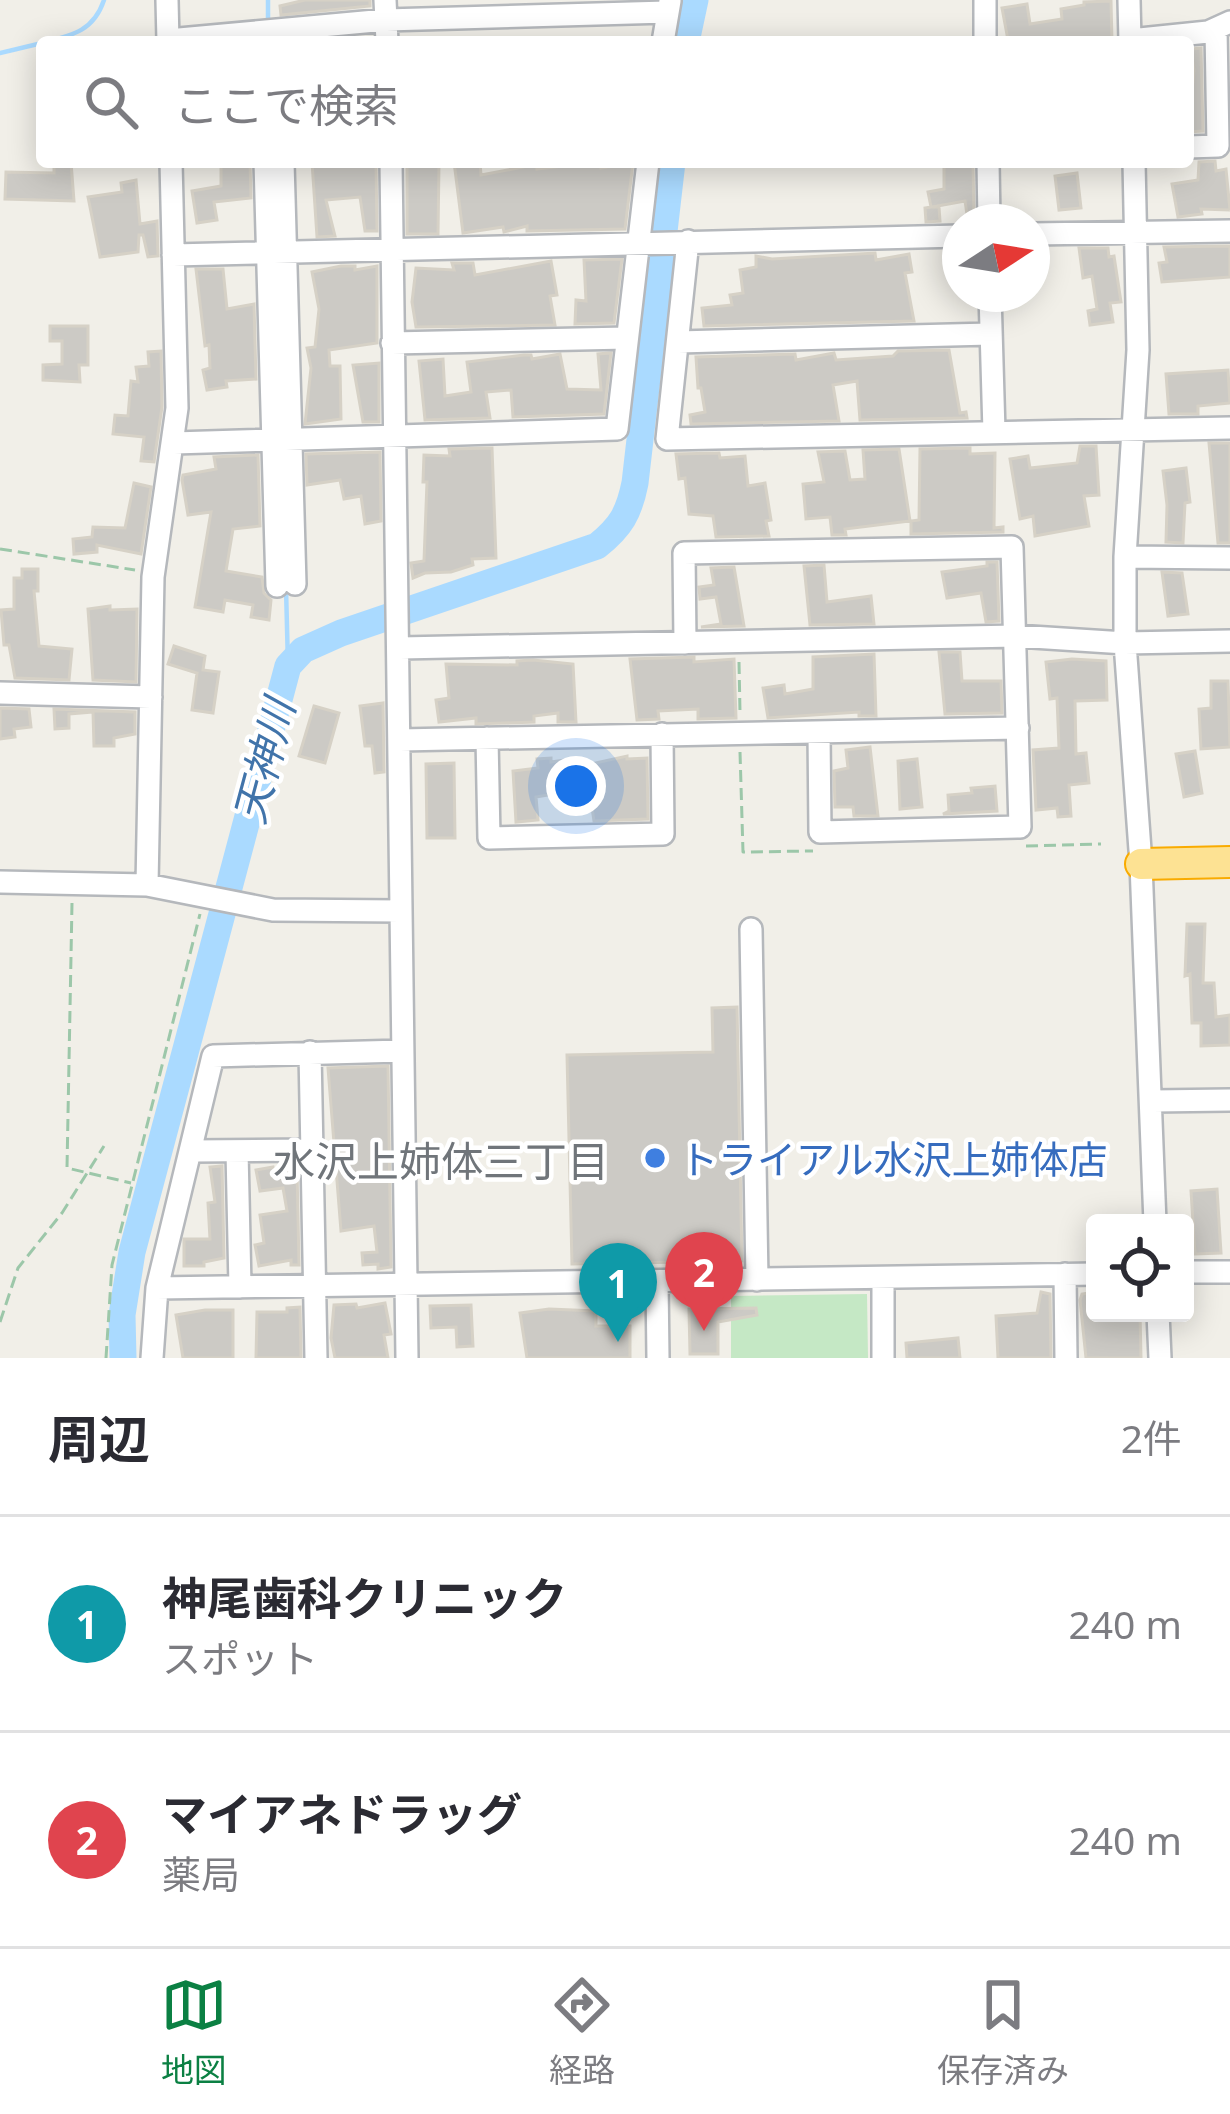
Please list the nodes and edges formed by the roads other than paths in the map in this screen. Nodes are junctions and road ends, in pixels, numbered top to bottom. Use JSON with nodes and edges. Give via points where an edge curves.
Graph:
{"nodes":[{"id":1,"x":166,"y":0,"type":"edge"},
{"id":2,"x":986,"y":0,"type":"edge"},
{"id":3,"x":1129,"y":0,"type":"edge"},
{"id":4,"x":669,"y":6,"type":"edge"},
{"id":5,"x":386,"y":20,"type":"edge"},
{"id":6,"x":1223,"y":26,"type":"edge"},
{"id":7,"x":168,"y":36,"type":"edge"},
{"id":8,"x":270,"y":36,"type":"edge"},
{"id":9,"x":664,"y":36,"type":"edge"},
{"id":10,"x":986,"y":36,"type":"edge"},
{"id":11,"x":1130,"y":36,"type":"edge"},
{"id":12,"x":1161,"y":36,"type":"edge"},
{"id":13,"x":1194,"y":147,"type":"edge"},
{"id":14,"x":171,"y":168,"type":"edge"},
{"id":15,"x":266,"y":168,"type":"edge"},
{"id":16,"x":284,"y":168,"type":"edge"},
{"id":17,"x":391,"y":168,"type":"edge"},
{"id":18,"x":647,"y":168,"type":"edge"},
{"id":19,"x":988,"y":168,"type":"edge"},
{"id":20,"x":1134,"y":168,"type":"edge"},
{"id":21,"x":989,"y":204,"type":"edge"},
{"id":22,"x":1230,"y":231,"type":"edge"},
{"id":23,"x":1136,"y":232,"type":"junction"},
{"id":24,"x":1050,"y":234,"type":"edge"},
{"id":25,"x":942,"y":236,"type":"edge"},
{"id":26,"x":688,"y":241,"type":"junction"},
{"id":27,"x":640,"y":242,"type":"junction"},
{"id":28,"x":391,"y":248,"type":"junction"},
{"id":29,"x":277,"y":252,"type":"junction"},
{"id":30,"x":173,"y":255,"type":"junction"},
{"id":31,"x":990,"y":312,"type":"edge"},
{"id":32,"x":990,"y":334,"type":"junction"},
{"id":33,"x":627,"y":338,"type":"junction"},
{"id":34,"x":678,"y":342,"type":"junction"},
{"id":35,"x":392,"y":343,"type":"junction"},
{"id":36,"x":1230,"y":428,"type":"edge"},
{"id":37,"x":1135,"y":430,"type":"junction"},
{"id":38,"x":994,"y":432,"type":"junction"},
{"id":39,"x":395,"y":437,"type":"junction"},
{"id":40,"x":281,"y":441,"type":"junction"},
{"id":41,"x":174,"y":443,"type":"junction"},
{"id":42,"x":1125,"y":557,"type":"junction"},
{"id":43,"x":1230,"y":557,"type":"edge"},
{"id":44,"x":286,"y":585,"type":"dead end"},
{"id":45,"x":1016,"y":636,"type":"junction"},
{"id":46,"x":1230,"y":641,"type":"edge"},
{"id":47,"x":685,"y":643,"type":"junction"},
{"id":48,"x":1125,"y":644,"type":"junction"},
{"id":49,"x":400,"y":649,"type":"junction"},
{"id":50,"x":0,"y":693,"type":"edge"},
{"id":51,"x":151,"y":697,"type":"junction"},
{"id":52,"x":1018,"y":728,"type":"junction"},
{"id":53,"x":819,"y":732,"type":"junction"},
{"id":54,"x":662,"y":734,"type":"junction"},
{"id":55,"x":488,"y":738,"type":"junction"},
{"id":56,"x":400,"y":740,"type":"junction"},
{"id":57,"x":1230,"y":862,"type":"edge"},
{"id":58,"x":1141,"y":864,"type":"junction"},
{"id":59,"x":0,"y":882,"type":"edge"},
{"id":60,"x":147,"y":885,"type":"junction"},
{"id":61,"x":400,"y":911,"type":"junction"},
{"id":62,"x":751,"y":929,"type":"dead end"},
{"id":63,"x":402,"y":1051,"type":"junction"},
{"id":64,"x":310,"y":1052,"type":"junction"},
{"id":65,"x":1230,"y":1100,"type":"edge"},
{"id":66,"x":1153,"y":1101,"type":"junction"},
{"id":67,"x":237,"y":1150,"type":"junction"},
{"id":68,"x":310,"y":1150,"type":"junction"},
{"id":69,"x":192,"y":1151,"type":"junction"},
{"id":70,"x":1155,"y":1214,"type":"edge"},
{"id":71,"x":1230,"y":1272,"type":"edge"},
{"id":72,"x":1194,"y":1273,"type":"edge"},
{"id":73,"x":1065,"y":1274,"type":"junction"},
{"id":74,"x":1086,"y":1274,"type":"edge"},
{"id":75,"x":883,"y":1278,"type":"junction"},
{"id":76,"x":757,"y":1280,"type":"junction"},
{"id":77,"x":657,"y":1281,"type":"junction"},
{"id":78,"x":405,"y":1283,"type":"junction"},
{"id":79,"x":314,"y":1284,"type":"junction"},
{"id":80,"x":239,"y":1287,"type":"junction"},
{"id":81,"x":157,"y":1288,"type":"junction"},
{"id":82,"x":1158,"y":1322,"type":"edge"},
{"id":83,"x":152,"y":1358,"type":"edge"},
{"id":84,"x":316,"y":1358,"type":"edge"},
{"id":85,"x":407,"y":1358,"type":"edge"},
{"id":86,"x":658,"y":1358,"type":"edge"},
{"id":87,"x":883,"y":1358,"type":"edge"},
{"id":88,"x":1066,"y":1358,"type":"edge"},
{"id":89,"x":1160,"y":1358,"type":"edge"}],
"edges":[{"from":1,"to":7,"type":"street"},
{"from":2,"to":10,"type":"street"},
{"from":3,"to":11,"type":"street"},
{"from":4,"to":5,"type":"street"},
{"from":4,"to":9,"type":"street"},
{"from":5,"to":8,"type":"street"},
{"from":6,"to":12,"type":"street"},
{"from":6,"to":13,"type":"street","via":[[1218,146]]},
{"from":14,"to":30,"type":"street"},
{"from":15,"to":29,"type":"street"},
{"from":16,"to":29,"type":"street"},
{"from":17,"to":28,"type":"street"},
{"from":18,"to":27,"type":"street"},
{"from":19,"to":21,"type":"street"},
{"from":20,"to":23,"type":"street"},
{"from":22,"to":23,"type":"street"},
{"from":23,"to":24,"type":"street"},
{"from":23,"to":37,"type":"street"},
{"from":25,"to":26,"type":"street"},
{"from":26,"to":27,"type":"street"},
{"from":26,"to":34,"type":"street"},
{"from":27,"to":28,"type":"street"},
{"from":27,"to":33,"type":"street"},
{"from":28,"to":29,"type":"street"},
{"from":28,"to":35,"type":"street"},
{"from":29,"to":30,"type":"street"},
{"from":29,"to":40,"type":"street"},
{"from":30,"to":41,"type":"street"},
{"from":31,"to":32,"type":"street"},
{"from":32,"to":34,"type":"street"},
{"from":32,"to":38,"type":"street"},
{"from":33,"to":35,"type":"street"},
{"from":33,"to":39,"type":"street","via":[[617,429]]},
{"from":34,"to":38,"type":"street","via":[[667,439]]},
{"from":35,"to":39,"type":"street"},
{"from":36,"to":37,"type":"street"},
{"from":37,"to":38,"type":"street"},
{"from":37,"to":42,"type":"street"},
{"from":39,"to":40,"type":"street"},
{"from":39,"to":49,"type":"street"},
{"from":40,"to":41,"type":"street"},
{"from":40,"to":44,"type":"street"},
{"from":41,"to":51,"type":"street","via":[[153,573]]},
{"from":42,"to":43,"type":"street"},
{"from":42,"to":48,"type":"street"},
{"from":45,"to":47,"type":"street"},
{"from":45,"to":47,"type":"street","via":[[1012,547],[684,553]]},
{"from":45,"to":48,"type":"street"},
{"from":45,"to":52,"type":"street"},
{"from":46,"to":48,"type":"street"},
{"from":47,"to":49,"type":"street"},
{"from":48,"to":58,"type":"street"},
{"from":49,"to":56,"type":"street"},
{"from":50,"to":51,"type":"street"},
{"from":51,"to":60,"type":"street"},
{"from":52,"to":53,"type":"street"},
{"from":52,"to":53,"type":"street","via":[[1020,827],[820,832]]},
{"from":53,"to":54,"type":"street"},
{"from":54,"to":55,"type":"street"},
{"from":54,"to":55,"type":"street","via":[[663,833],[489,838]]},
{"from":55,"to":56,"type":"street"},
{"from":56,"to":61,"type":"street"},
{"from":57,"to":58,"type":"highway"},
{"from":58,"to":66,"type":"street"},
{"from":59,"to":60,"type":"street"},
{"from":60,"to":61,"type":"street","via":[[273,910]]},
{"from":61,"to":63,"type":"street"},
{"from":62,"to":76,"type":"street"},
{"from":63,"to":64,"type":"street"},
{"from":63,"to":78,"type":"street"},
{"from":64,"to":68,"type":"street"},
{"from":64,"to":69,"type":"street","via":[[214,1056]]},
{"from":65,"to":66,"type":"street"},
{"from":66,"to":70,"type":"street"},
{"from":67,"to":68,"type":"street"},
{"from":67,"to":69,"type":"street"},
{"from":67,"to":80,"type":"street"},
{"from":68,"to":79,"type":"street"},
{"from":69,"to":81,"type":"street"},
{"from":71,"to":72,"type":"street"},
{"from":73,"to":74,"type":"street"},
{"from":73,"to":75,"type":"street"},
{"from":73,"to":88,"type":"street"},
{"from":75,"to":76,"type":"street"},
{"from":75,"to":87,"type":"street"},
{"from":76,"to":77,"type":"street"},
{"from":77,"to":78,"type":"street"},
{"from":77,"to":86,"type":"street"},
{"from":78,"to":79,"type":"street"},
{"from":78,"to":85,"type":"street"},
{"from":79,"to":80,"type":"street"},
{"from":79,"to":84,"type":"street"},
{"from":80,"to":81,"type":"street"},
{"from":81,"to":83,"type":"street"},
{"from":82,"to":89,"type":"street"}]}
